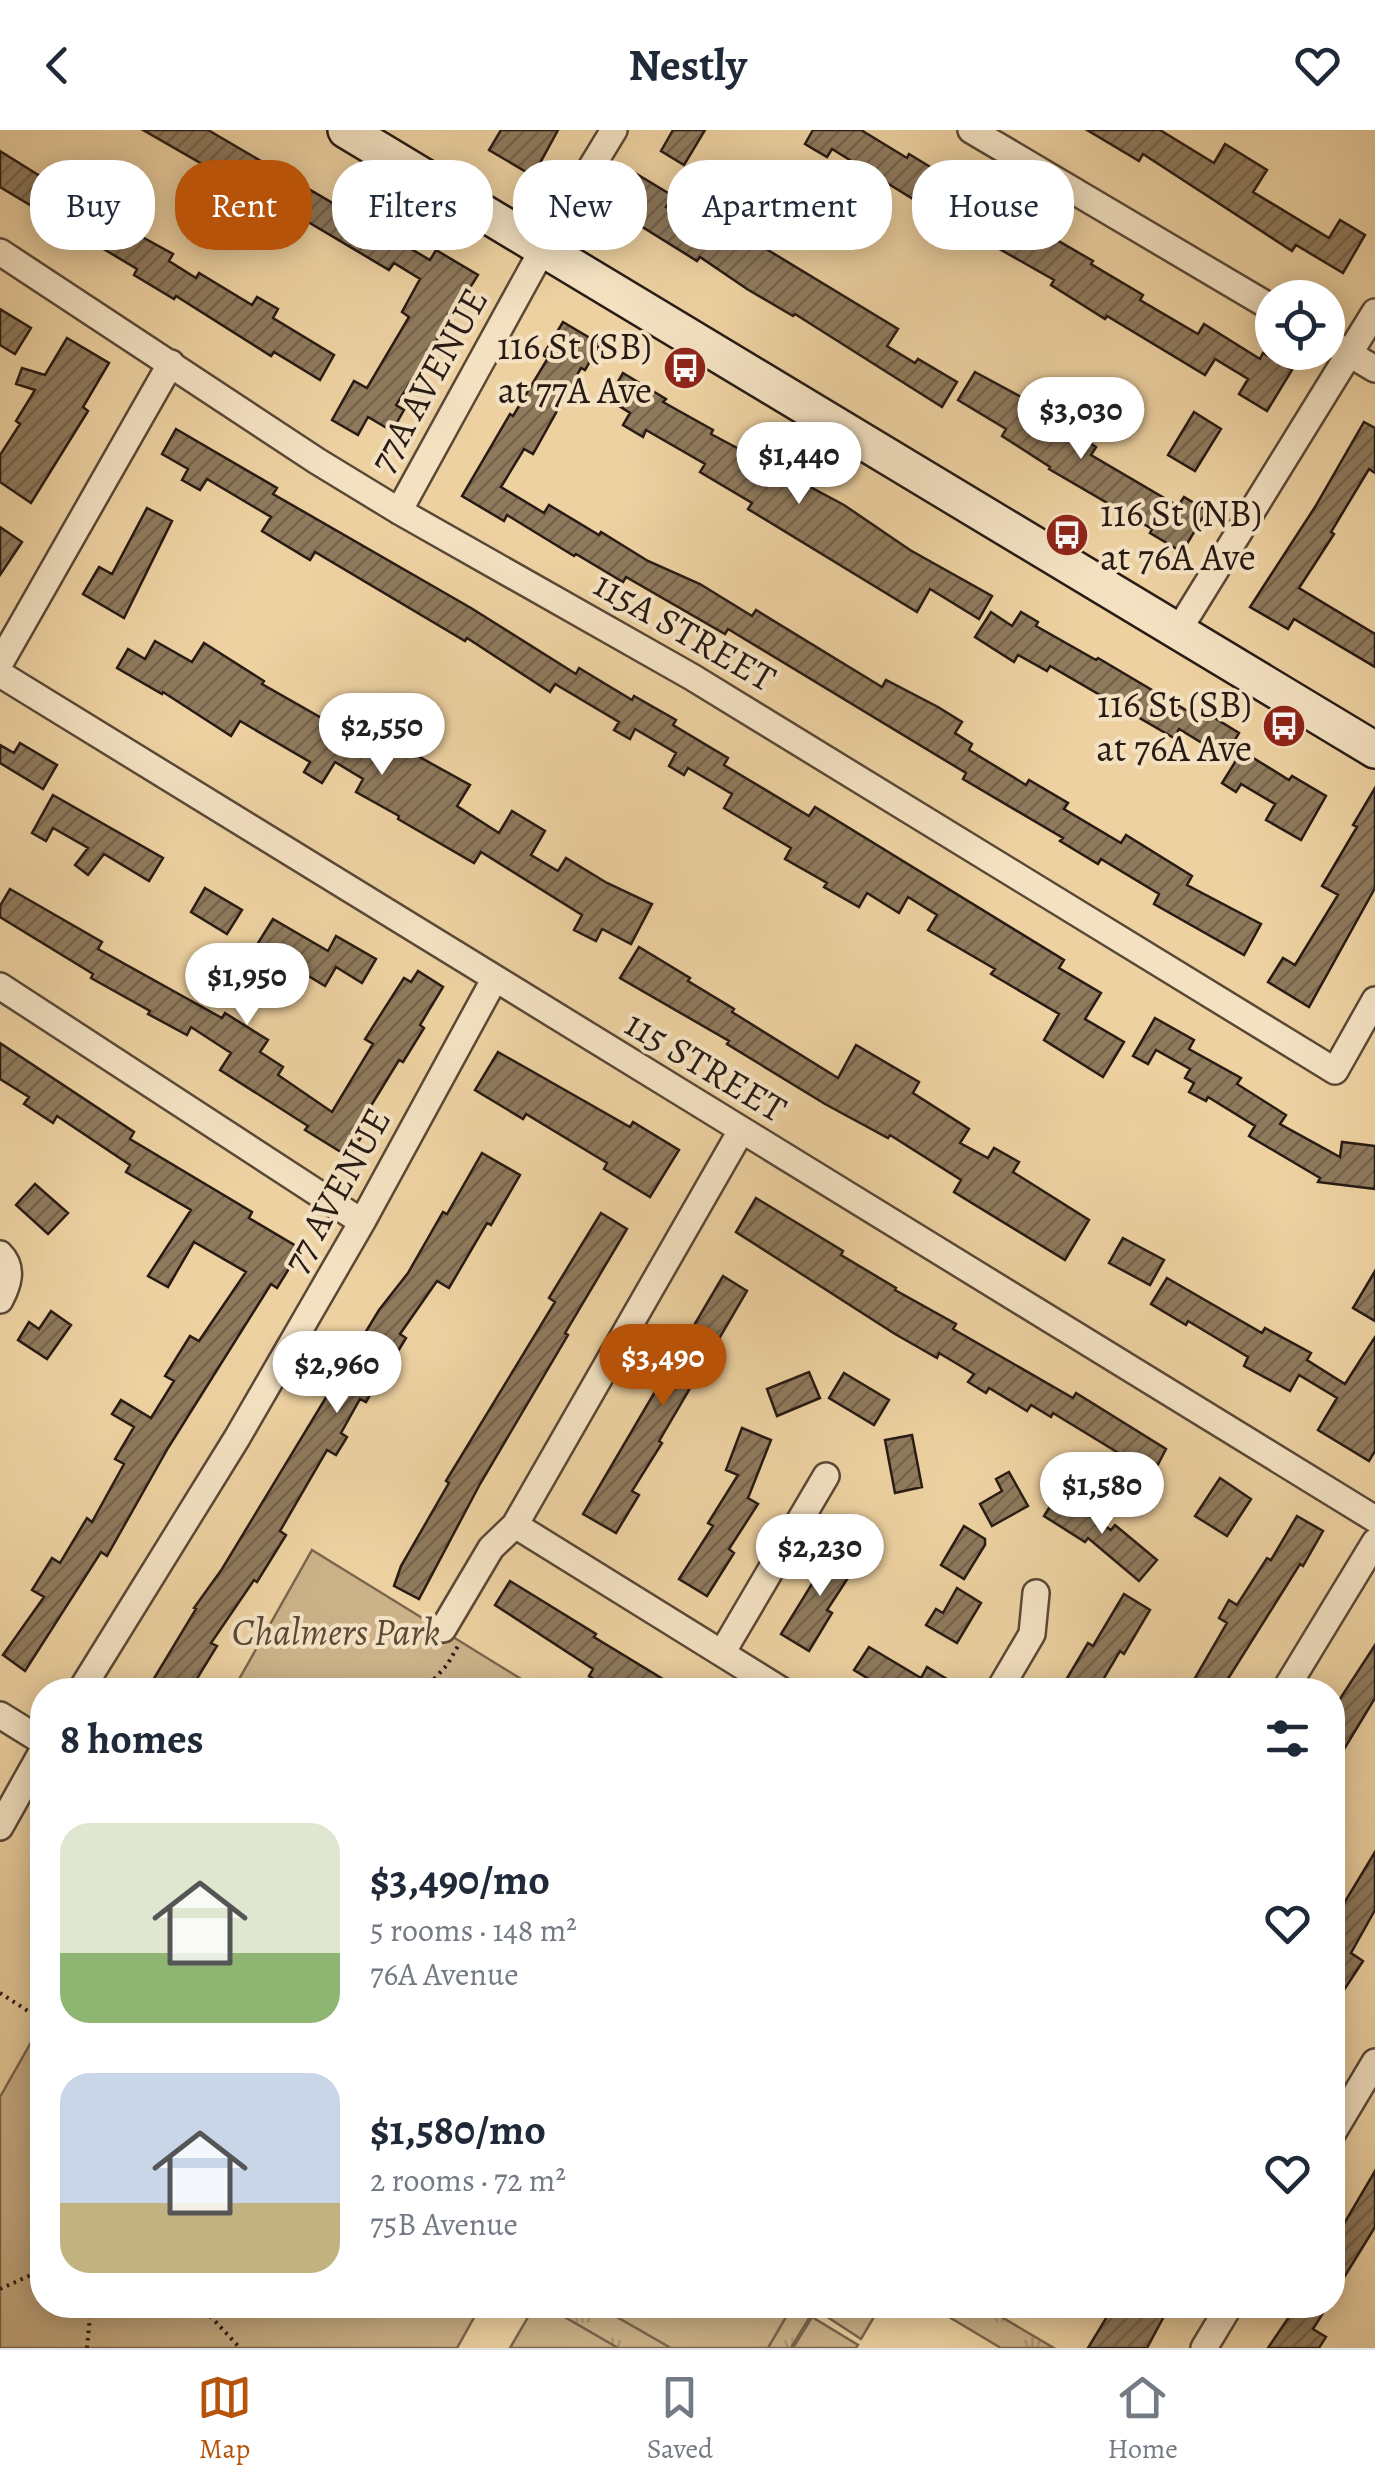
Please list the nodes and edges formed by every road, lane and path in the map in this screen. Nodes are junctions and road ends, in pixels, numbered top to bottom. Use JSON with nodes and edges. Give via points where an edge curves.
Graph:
{"nodes":[{"id":1,"x":346,"y":130,"type":"edge"},
{"id":2,"x":614,"y":130,"type":"edge"},
{"id":3,"x":971,"y":130,"type":"edge"},
{"id":4,"x":596,"y":160,"type":"edge"},
{"id":5,"x":513,"y":230,"type":"edge"},
{"id":6,"x":543,"y":250,"type":"edge"},
{"id":7,"x":546,"y":250,"type":"edge"},
{"id":8,"x":0,"y":252,"type":"edge"},
{"id":9,"x":1255,"y":298,"type":"edge"},
{"id":10,"x":1375,"y":312,"type":"edge"},
{"id":11,"x":1345,"y":340,"type":"edge"},
{"id":12,"x":1345,"y":351,"type":"edge"},
{"id":13,"x":171,"y":363,"type":"junction"},
{"id":14,"x":1375,"y":369,"type":"edge"},
{"id":15,"x":1325,"y":370,"type":"edge"},
{"id":16,"x":399,"y":511,"type":"junction"},
{"id":17,"x":1178,"y":632,"type":"junction"},
{"id":18,"x":0,"y":663,"type":"edge"},
{"id":19,"x":0,"y":674,"type":"edge"},
{"id":20,"x":1375,"y":750,"type":"edge"},
{"id":21,"x":494,"y":980,"type":"junction"},
{"id":22,"x":0,"y":986,"type":"edge"},
{"id":23,"x":1375,"y":1000,"type":"edge"},
{"id":24,"x":741,"y":1131,"type":"junction"},
{"id":25,"x":362,"y":1222,"type":"junction"},
{"id":26,"x":0,"y":1254,"type":"edge"},
{"id":27,"x":0,"y":1300,"type":"edge"},
{"id":28,"x":826,"y":1476,"type":"dead end"},
{"id":29,"x":1375,"y":1519,"type":"edge"},
{"id":30,"x":515,"y":1525,"type":"junction"},
{"id":31,"x":1375,"y":1542,"type":"edge"},
{"id":32,"x":1036,"y":1593,"type":"dead end"},
{"id":33,"x":443,"y":1629,"type":"joint"},
{"id":34,"x":722,"y":1653,"type":"junction"},
{"id":35,"x":87,"y":1678,"type":"edge"},
{"id":36,"x":435,"y":1678,"type":"edge"},
{"id":37,"x":762,"y":1678,"type":"edge"},
{"id":38,"x":1006,"y":1678,"type":"edge"},
{"id":39,"x":1293,"y":1678,"type":"edge"},
{"id":40,"x":0,"y":1715,"type":"edge"},
{"id":41,"x":30,"y":1734,"type":"edge"},
{"id":42,"x":30,"y":1773,"type":"edge"},
{"id":43,"x":0,"y":1827,"type":"edge"},
{"id":44,"x":0,"y":1993,"type":"edge"},
{"id":45,"x":30,"y":2012,"type":"edge"},
{"id":46,"x":1375,"y":2062,"type":"edge"},
{"id":47,"x":1345,"y":2112,"type":"edge"},
{"id":48,"x":30,"y":2275,"type":"edge"},
{"id":49,"x":0,"y":2289,"type":"edge"},
{"id":50,"x":90,"y":2318,"type":"edge"},
{"id":51,"x":212,"y":2318,"type":"edge"},
{"id":52,"x":1222,"y":2318,"type":"edge"},
{"id":53,"x":87,"y":2348,"type":"edge"},
{"id":54,"x":240,"y":2348,"type":"edge"},
{"id":55,"x":1204,"y":2348,"type":"edge"}],
"edges":[{"from":1,"to":5,"type":"street"},
{"from":2,"to":4,"type":"street","name":"77A AVENUE"},
{"from":3,"to":9,"type":"street"},
{"from":6,"to":16,"type":"street","name":"77A AVENUE"},
{"from":7,"to":17,"type":"street"},
{"from":8,"to":13,"type":"street","name":"115A STREET"},
{"from":10,"to":11,"type":"street"},
{"from":12,"to":14,"type":"street"},
{"from":13,"to":16,"type":"street","name":"115A STREET"},
{"from":13,"to":18,"type":"street"},
{"from":15,"to":17,"type":"street"},
{"from":16,"to":23,"type":"street","name":"115A STREET","via":[[692,676],[1335,1071]]},
{"from":17,"to":20,"type":"street"},
{"from":19,"to":21,"type":"street","name":"115 STREET"},
{"from":21,"to":24,"type":"street","name":"115 STREET"},
{"from":21,"to":25,"type":"street","name":"77 AVENUE"},
{"from":22,"to":25,"type":"street"},
{"from":24,"to":29,"type":"street","name":"115 STREET"},
{"from":24,"to":30,"type":"street"},
{"from":25,"to":35,"type":"street","name":"77 AVENUE"},
{"from":26,"to":27,"type":"street","via":[[10,1282]]},
{"from":28,"to":34,"type":"street"},
{"from":30,"to":33,"type":"street","via":[[491,1548]]},
{"from":30,"to":34,"type":"street"},
{"from":31,"to":39,"type":"street"},
{"from":32,"to":38,"type":"street","via":[[1032,1634]]},
{"from":33,"to":36,"type":"path","via":[[460,1643]]},
{"from":34,"to":37,"type":"street"},
{"from":40,"to":41,"type":"street"},
{"from":42,"to":43,"type":"street"},
{"from":44,"to":45,"type":"path"},
{"from":46,"to":47,"type":"street"},
{"from":48,"to":49,"type":"path"},
{"from":50,"to":53,"type":"path"},
{"from":51,"to":54,"type":"path"},
{"from":52,"to":55,"type":"street"}]}
